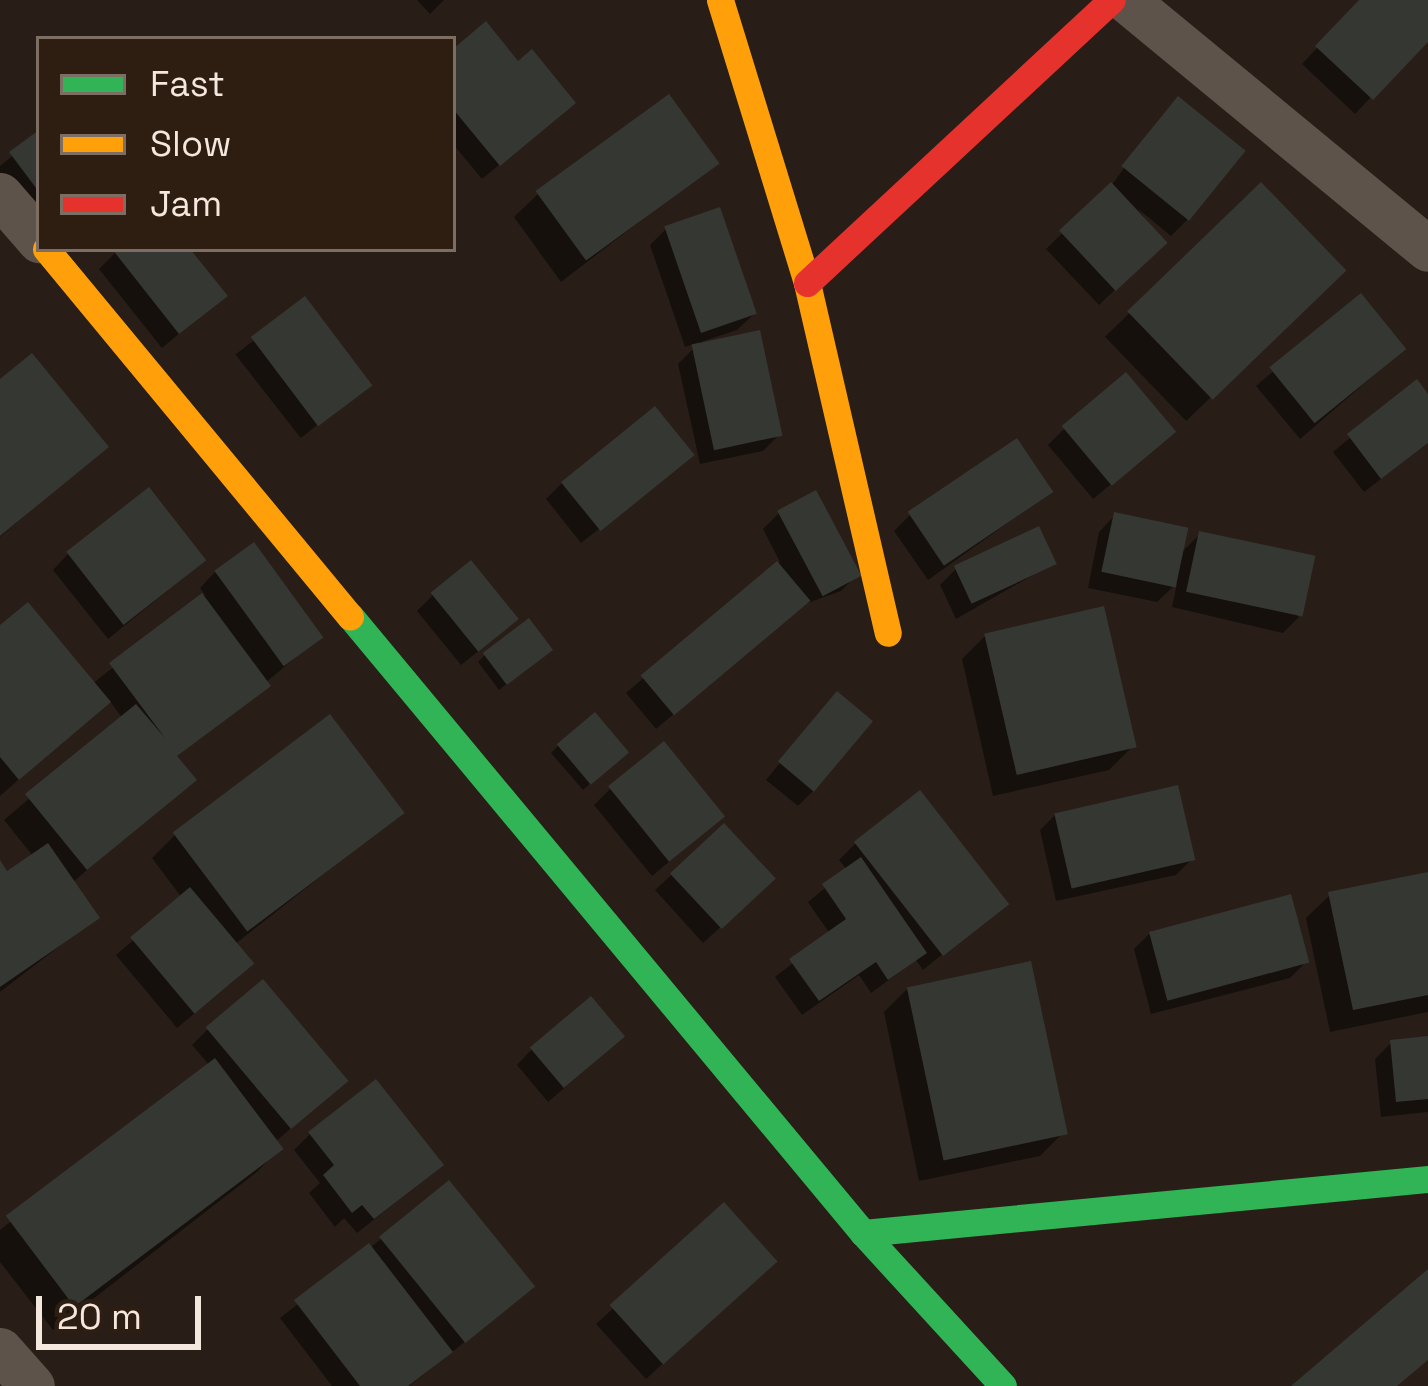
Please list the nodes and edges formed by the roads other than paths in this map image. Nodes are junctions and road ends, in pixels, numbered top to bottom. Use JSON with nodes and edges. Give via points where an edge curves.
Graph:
{"nodes":[{"id":1,"x":720,"y":0,"type":"edge"},
{"id":2,"x":1112,"y":0,"type":"edge"},
{"id":3,"x":1126,"y":0,"type":"edge"},
{"id":4,"x":0,"y":195,"type":"edge"},
{"id":5,"x":36,"y":237,"type":"edge"},
{"id":6,"x":1428,"y":248,"type":"edge"},
{"id":7,"x":48,"y":252,"type":"edge"},
{"id":8,"x":807,"y":283,"type":"junction"},
{"id":9,"x":888,"y":633,"type":"dead end"},
{"id":10,"x":1428,"y":1179,"type":"edge"},
{"id":11,"x":863,"y":1233,"type":"junction"},
{"id":12,"x":0,"y":1350,"type":"edge"},
{"id":13,"x":32,"y":1386,"type":"edge"},
{"id":14,"x":1003,"y":1386,"type":"edge"}],
"edges":[{"from":1,"to":8,"type":"street"},
{"from":2,"to":8,"type":"street"},
{"from":3,"to":6,"type":"street"},
{"from":4,"to":5,"type":"street"},
{"from":7,"to":11,"type":"street"},
{"from":8,"to":9,"type":"street"},
{"from":10,"to":11,"type":"street"},
{"from":11,"to":14,"type":"street"},
{"from":12,"to":13,"type":"street"}]}
